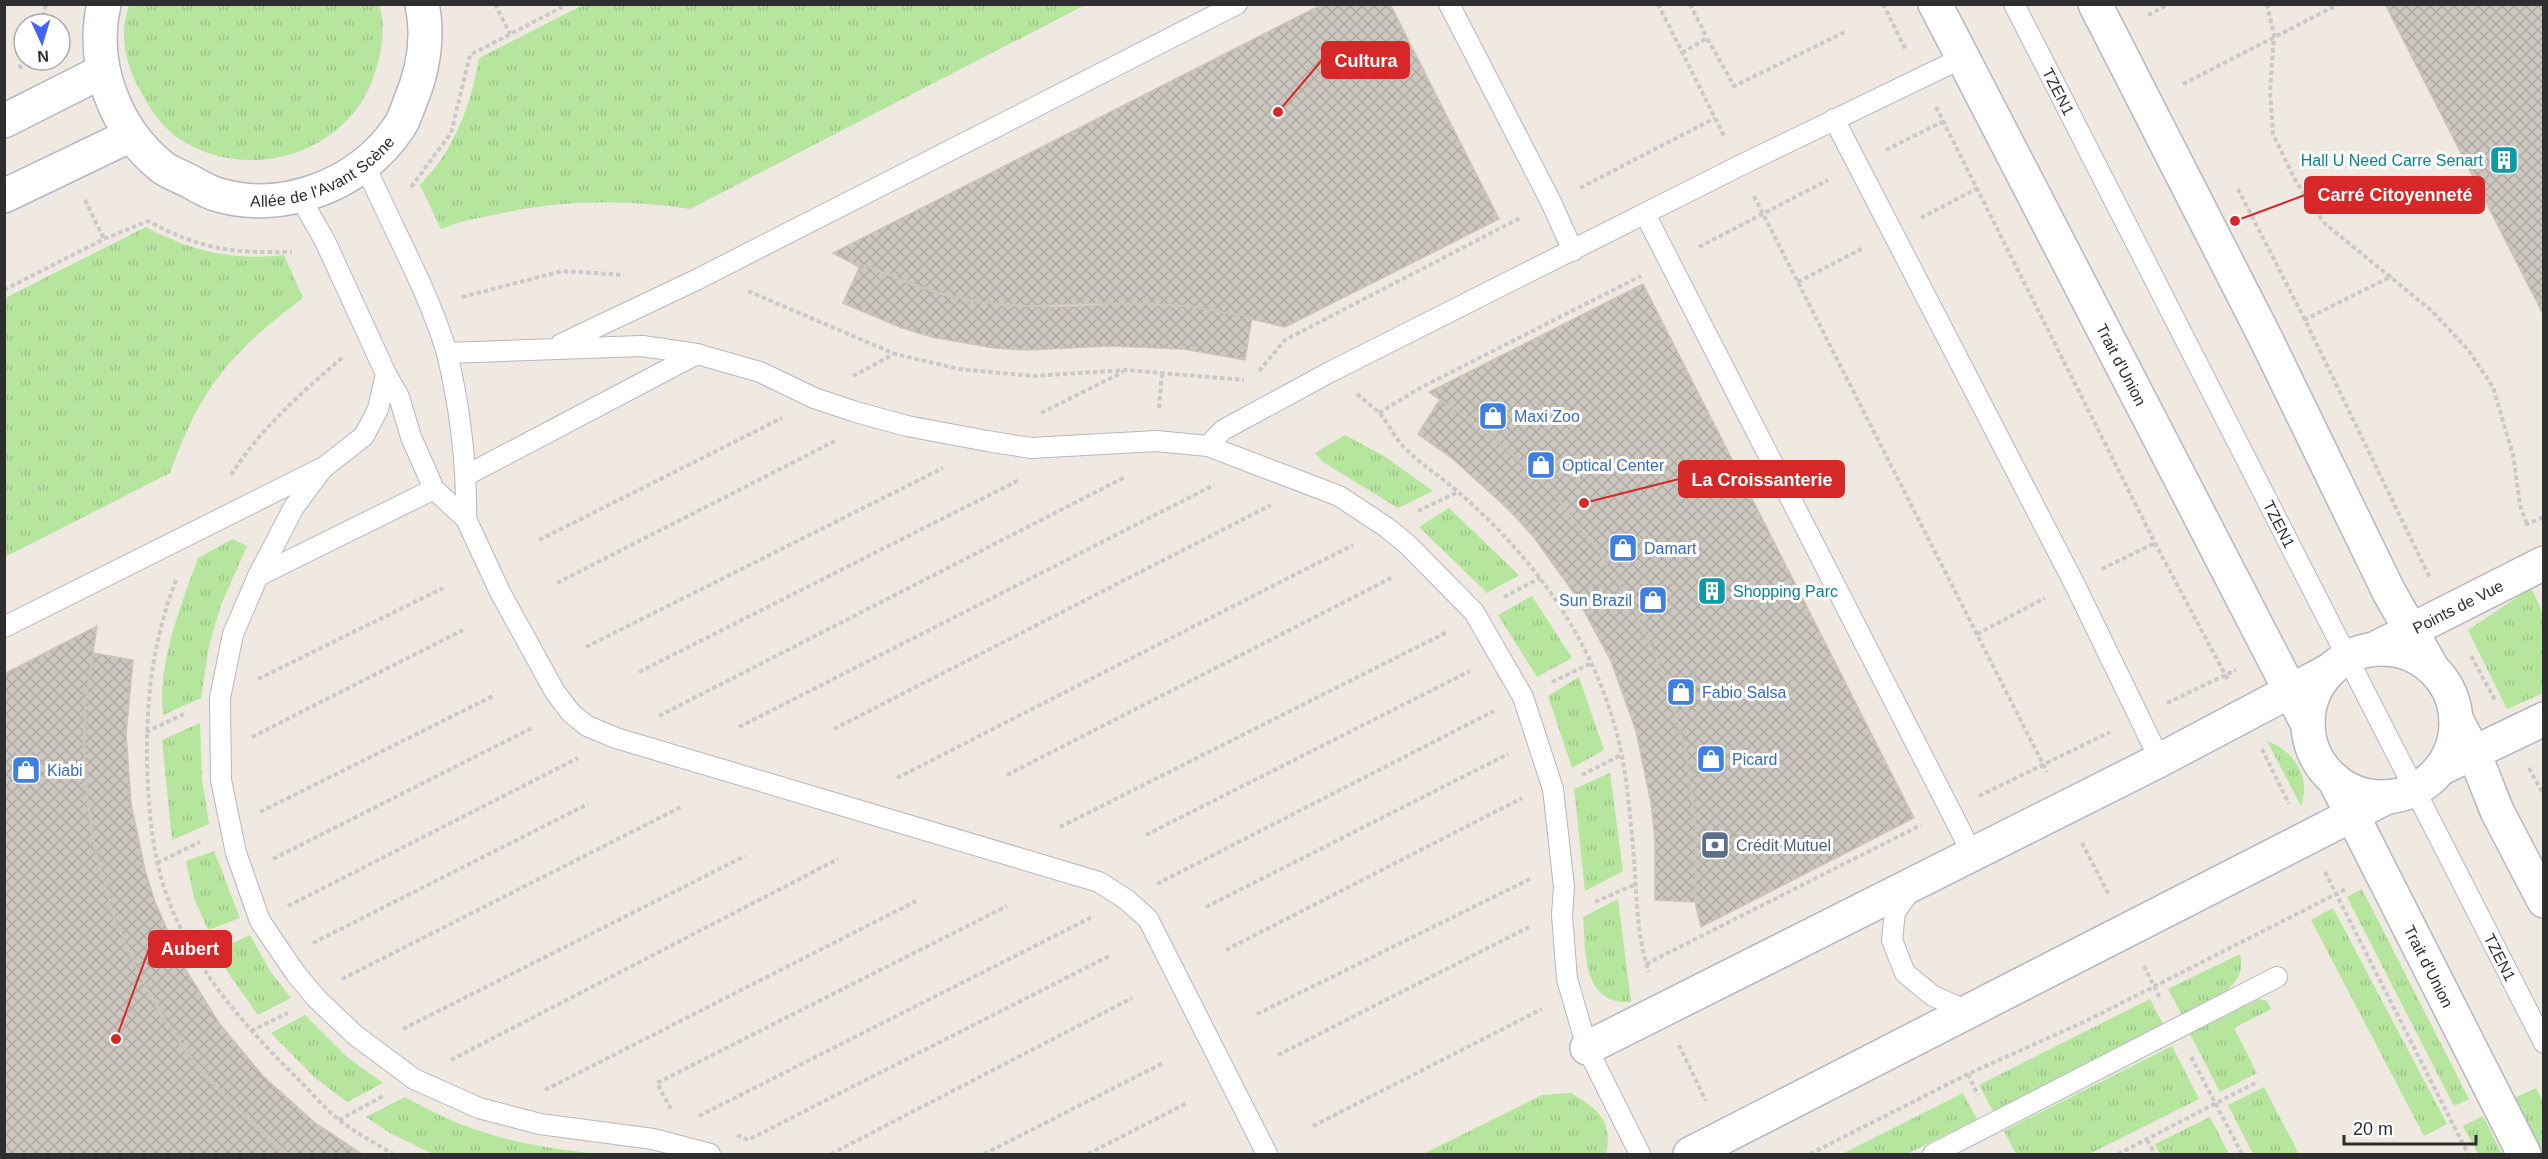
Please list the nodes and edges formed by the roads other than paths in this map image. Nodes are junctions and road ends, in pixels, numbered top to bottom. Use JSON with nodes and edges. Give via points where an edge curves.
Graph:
{"nodes":[{"id":1,"x":104,"y":4,"type":"edge"},
{"id":2,"x":422,"y":4,"type":"edge"},
{"id":3,"x":1237,"y":4,"type":"edge"},
{"id":4,"x":1449,"y":4,"type":"edge"},
{"id":5,"x":1935,"y":4,"type":"edge"},
{"id":6,"x":2014,"y":4,"type":"edge"},
{"id":7,"x":2095,"y":4,"type":"edge"},
{"id":8,"x":1962,"y":58,"type":"junction"},
{"id":9,"x":103,"y":71,"type":"junction"},
{"id":10,"x":1834,"y":119,"type":"junction"},
{"id":11,"x":4,"y":121,"type":"edge"},
{"id":12,"x":131,"y":135,"type":"junction"},
{"id":13,"x":365,"y":165,"type":"junction"},
{"id":14,"x":4,"y":196,"type":"edge"},
{"id":15,"x":300,"y":197,"type":"junction"},
{"id":16,"x":1645,"y":214,"type":"junction"},
{"id":17,"x":1573,"y":252,"type":"junction"},
{"id":18,"x":552,"y":348,"type":"junction"},
{"id":19,"x":447,"y":353,"type":"junction"},
{"id":20,"x":697,"y":354,"type":"junction"},
{"id":21,"x":386,"y":374,"type":"junction"},
{"id":22,"x":1208,"y":446,"type":"junction"},
{"id":23,"x":323,"y":468,"type":"junction"},
{"id":24,"x":467,"y":475,"type":"junction"},
{"id":25,"x":435,"y":489,"type":"junction"},
{"id":26,"x":466,"y":519,"type":"junction"},
{"id":27,"x":2544,"y":563,"type":"edge"},
{"id":28,"x":258,"y":576,"type":"junction"},
{"id":29,"x":4,"y":627,"type":"edge"},
{"id":30,"x":2410,"y":631,"type":"junction"},
{"id":31,"x":2350,"y":659,"type":"junction"},
{"id":32,"x":2431,"y":666,"type":"junction"},
{"id":33,"x":2289,"y":692,"type":"junction"},
{"id":34,"x":2456,"y":719,"type":"junction"},
{"id":35,"x":2544,"y":719,"type":"edge"},
{"id":36,"x":2308,"y":725,"type":"junction"},
{"id":37,"x":2474,"y":753,"type":"junction"},
{"id":38,"x":2160,"y":760,"type":"junction"},
{"id":39,"x":2440,"y":769,"type":"junction"},
{"id":40,"x":2334,"y":779,"type":"junction"},
{"id":41,"x":2401,"y":793,"type":"junction"},
{"id":42,"x":2352,"y":817,"type":"junction"},
{"id":43,"x":1973,"y":855,"type":"junction"},
{"id":44,"x":1915,"y":884,"type":"junction"},
{"id":45,"x":2544,"y":901,"type":"edge"},
{"id":46,"x":2277,"y":977,"type":"dead end"},
{"id":47,"x":1970,"y":1012,"type":"junction"},
{"id":48,"x":2544,"y":1043,"type":"edge"},
{"id":49,"x":1587,"y":1048,"type":"junction"},
{"id":50,"x":710,"y":1155,"type":"edge"},
{"id":51,"x":1267,"y":1155,"type":"edge"},
{"id":52,"x":1640,"y":1155,"type":"edge"},
{"id":53,"x":1690,"y":1155,"type":"edge"},
{"id":54,"x":1934,"y":1155,"type":"edge"},
{"id":55,"x":2524,"y":1155,"type":"edge"}],
"edges":[{"from":1,"to":9,"type":"street","name":"Allée de l'Avant Scène","via":[[99,24]]},
{"from":2,"to":13,"type":"street","name":"Allée de l'Avant Scène","via":[[422,75],[399,127]]},
{"from":3,"to":18,"type":"lane","via":[[696,280]]},
{"from":4,"to":17,"type":"lane"},
{"from":5,"to":8,"type":"street","name":"Trait d'Union"},
{"from":6,"to":31,"type":"lane","name":"TZEN1"},
{"from":7,"to":30,"type":"street"},
{"from":8,"to":10,"type":"lane"},
{"from":8,"to":33,"type":"street","name":"Trait d'Union"},
{"from":9,"to":11,"type":"street"},
{"from":9,"to":12,"type":"street","name":"Allée de l'Avant Scène","via":[[114,106]]},
{"from":10,"to":16,"type":"lane"},
{"from":10,"to":38,"type":"lane","via":[[2074,583]]},
{"from":12,"to":14,"type":"street"},
{"from":12,"to":15,"type":"street","name":"Allée de l'Avant Scène","via":[[163,168],[215,194],[256,201]]},
{"from":13,"to":15,"type":"street","name":"Allée de l'Avant Scène","via":[[330,186]]},
{"from":13,"to":19,"type":"lane","via":[[383,210],[434,310]]},
{"from":15,"to":21,"type":"lane","via":[[325,241]]},
{"from":16,"to":17,"type":"lane"},
{"from":16,"to":43,"type":"lane"},
{"from":17,"to":22,"type":"lane","via":[[1330,372],[1223,430]]},
{"from":18,"to":19,"type":"lane"},
{"from":18,"to":20,"type":"lane","via":[[642,346]]},
{"from":19,"to":24,"type":"lane","via":[[458,398]]},
{"from":20,"to":22,"type":"lane","via":[[760,372],[814,398],[907,426],[987,441],[1032,448],[1156,441]]},
{"from":20,"to":24,"type":"lane"},
{"from":21,"to":23,"type":"lane","via":[[378,409],[364,436]]},
{"from":21,"to":25,"type":"lane"},
{"from":22,"to":49,"type":"lane","via":[[1339,496],[1407,544],[1474,612],[1522,697],[1553,789],[1567,979]]},
{"from":23,"to":28,"type":"lane","via":[[294,507]]},
{"from":23,"to":29,"type":"lane"},
{"from":24,"to":26,"type":"lane"},
{"from":25,"to":26,"type":"lane"},
{"from":25,"to":28,"type":"lane"},
{"from":26,"to":51,"type":"lane","via":[[500,592],[555,692],[587,726],[616,738],[1099,882],[1127,900],[1148,919]]},
{"from":27,"to":30,"type":"street","name":"Points de Vue"},
{"from":28,"to":50,"type":"lane","via":[[233,634],[220,698],[221,780],[236,854],[260,921],[296,975],[355,1035],[414,1079],[479,1108],[540,1124],[653,1139]]},
{"from":30,"to":31,"type":"street","name":"Points de Vue"},
{"from":30,"to":32,"type":"street"},
{"from":31,"to":32,"type":"street","via":[[2395,650]]},
{"from":31,"to":33,"type":"street","name":"Points de Vue"},
{"from":31,"to":36,"type":"street","name":"Trait d'Union","via":[[2317,686]]},
{"from":31,"to":41,"type":"lane","name":"TZEN1"},
{"from":32,"to":34,"type":"street","via":[[2453,699]]},
{"from":33,"to":36,"type":"street","name":"Trait d'Union"},
{"from":33,"to":38,"type":"street","name":"Points de Vue"},
{"from":34,"to":37,"type":"street"},
{"from":34,"to":39,"type":"street","via":[[2455,737]]},
{"from":35,"to":37,"type":"street"},
{"from":36,"to":40,"type":"street","name":"Trait d'Union","via":[[2311,746]]},
{"from":37,"to":39,"type":"street"},
{"from":37,"to":45,"type":"street","via":[[2497,811]]},
{"from":38,"to":43,"type":"street","name":"Points de Vue"},
{"from":39,"to":41,"type":"street"},
{"from":40,"to":41,"type":"street","name":"Trait d'Union","via":[[2368,796]]},
{"from":40,"to":42,"type":"street","name":"Trait d'Union"},
{"from":41,"to":42,"type":"street"},
{"from":41,"to":48,"type":"lane","name":"TZEN1"},
{"from":42,"to":47,"type":"street"},
{"from":42,"to":55,"type":"street","name":"Trait d'Union"},
{"from":43,"to":44,"type":"street","name":"Points de Vue"},
{"from":44,"to":47,"type":"lane","via":[[1895,912],[1892,940],[1905,973],[1933,996]]},
{"from":44,"to":49,"type":"street","name":"Points de Vue"},
{"from":46,"to":54,"type":"lane"},
{"from":47,"to":53,"type":"street"},
{"from":49,"to":52,"type":"lane"}]}
